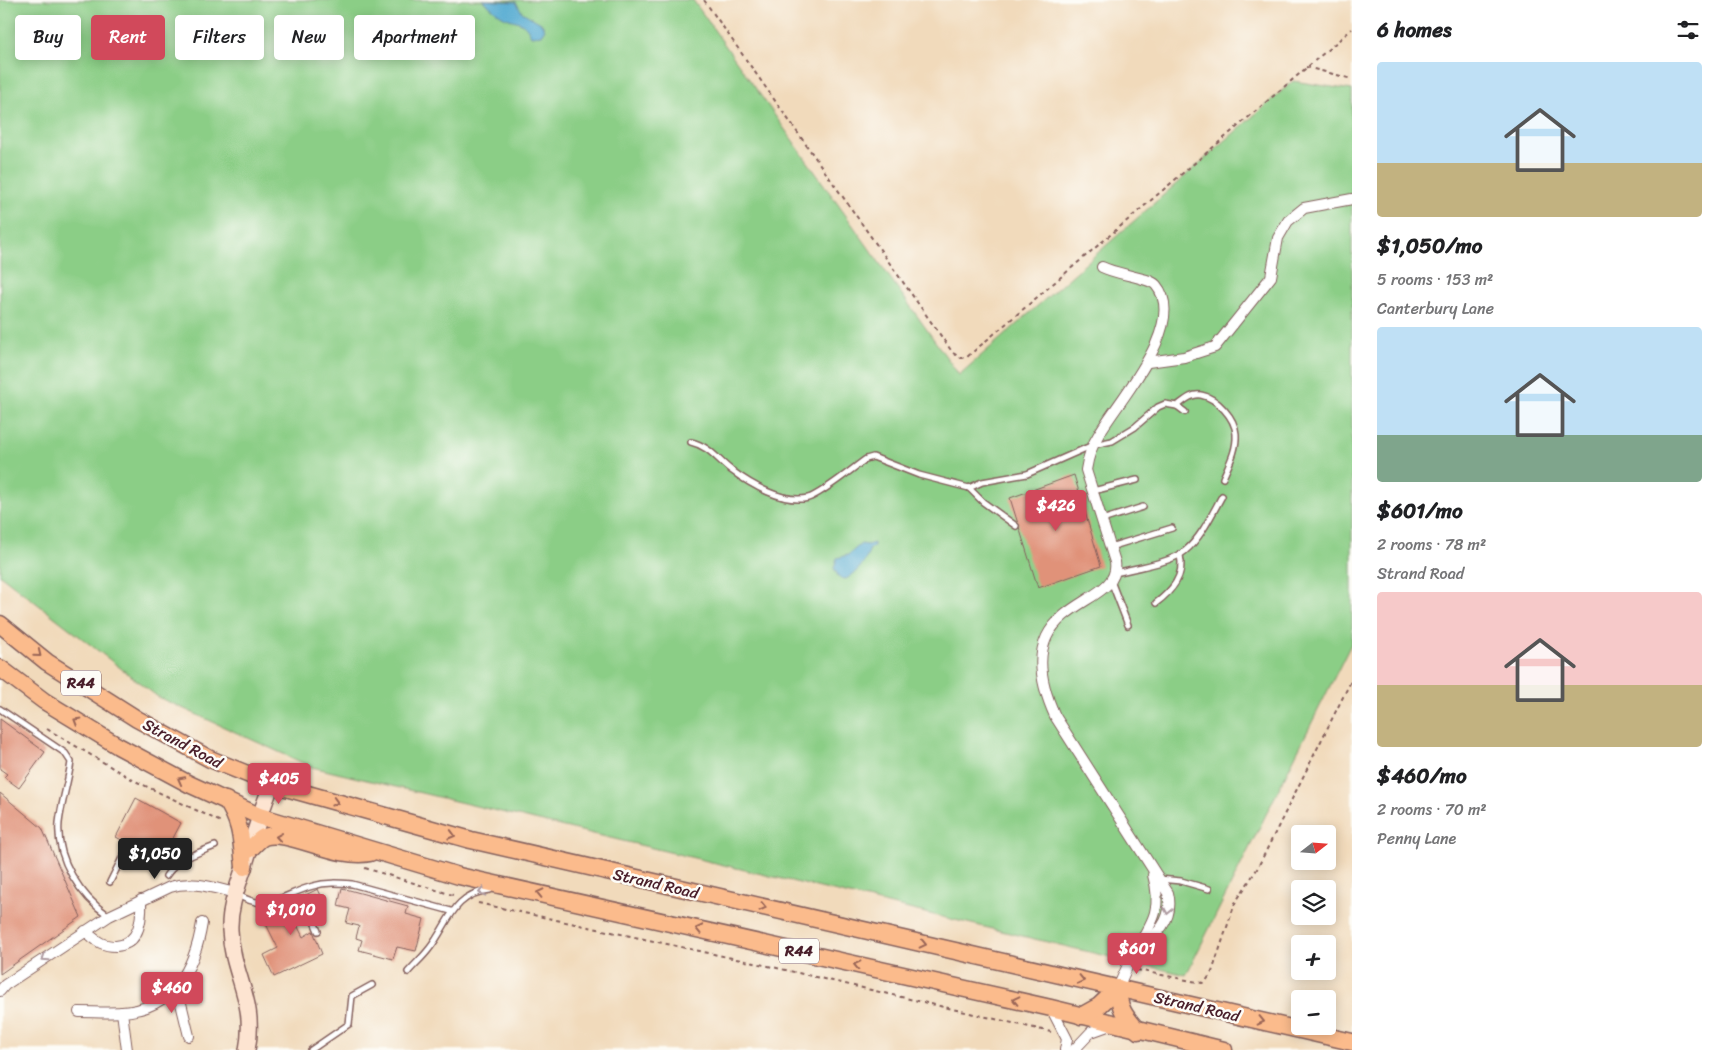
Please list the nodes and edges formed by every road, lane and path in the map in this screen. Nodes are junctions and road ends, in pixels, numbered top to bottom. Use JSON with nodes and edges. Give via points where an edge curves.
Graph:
{"nodes":[{"id":1,"x":704,"y":0,"type":"edge"},
{"id":2,"x":1352,"y":29,"type":"edge"},
{"id":3,"x":1306,"y":67,"type":"junction"},
{"id":4,"x":1352,"y":79,"type":"edge"},
{"id":5,"x":1352,"y":199,"type":"edge"},
{"id":6,"x":1102,"y":267,"type":"dead end"},
{"id":7,"x":1148,"y":362,"type":"junction"},
{"id":8,"x":1177,"y":406,"type":"junction"},
{"id":9,"x":1185,"y":412,"type":"dead end"},
{"id":10,"x":691,"y":442,"type":"dead end"},
{"id":11,"x":1093,"y":445,"type":"junction"},
{"id":12,"x":1222,"y":478,"type":"dead end"},
{"id":13,"x":1137,"y":480,"type":"dead end"},
{"id":14,"x":969,"y":488,"type":"junction"},
{"id":15,"x":1093,"y":492,"type":"junction"},
{"id":16,"x":1222,"y":496,"type":"dead end"},
{"id":17,"x":1143,"y":507,"type":"dead end"},
{"id":18,"x":1101,"y":520,"type":"junction"},
{"id":19,"x":1016,"y":526,"type":"dead end"},
{"id":20,"x":1172,"y":528,"type":"dead end"},
{"id":21,"x":1110,"y":547,"type":"junction"},
{"id":22,"x":1180,"y":555,"type":"junction"},
{"id":23,"x":1113,"y":577,"type":"junction"},
{"id":24,"x":1156,"y":602,"type":"dead end"},
{"id":25,"x":0,"y":624,"type":"edge"},
{"id":26,"x":1128,"y":625,"type":"dead end"},
{"id":27,"x":0,"y":668,"type":"edge"},
{"id":28,"x":1352,"y":679,"type":"edge"},
{"id":29,"x":0,"y":709,"type":"edge"},
{"id":30,"x":46,"y":729,"type":"dead end"},
{"id":31,"x":272,"y":784,"type":"junction"},
{"id":32,"x":226,"y":800,"type":"junction"},
{"id":33,"x":259,"y":816,"type":"junction"},
{"id":34,"x":241,"y":832,"type":"junction"},
{"id":35,"x":215,"y":846,"type":"dead end"},
{"id":36,"x":249,"y":850,"type":"junction"},
{"id":37,"x":377,"y":851,"type":"junction"},
{"id":38,"x":123,"y":856,"type":"dead end"},
{"id":39,"x":358,"y":866,"type":"dead end"},
{"id":40,"x":244,"y":867,"type":"junction"},
{"id":41,"x":1151,"y":869,"type":"junction"},
{"id":42,"x":166,"y":876,"type":"dead end"},
{"id":43,"x":1159,"y":879,"type":"junction"},
{"id":44,"x":110,"y":882,"type":"dead end"},
{"id":45,"x":518,"y":888,"type":"junction"},
{"id":46,"x":1210,"y":890,"type":"dead end"},
{"id":47,"x":235,"y":893,"type":"junction"},
{"id":48,"x":460,"y":897,"type":"dead end"},
{"id":49,"x":141,"y":900,"type":"junction"},
{"id":50,"x":471,"y":901,"type":"dead end"},
{"id":51,"x":308,"y":908,"type":"dead end"},
{"id":52,"x":451,"y":911,"type":"junction"},
{"id":53,"x":109,"y":916,"type":"junction"},
{"id":54,"x":202,"y":923,"type":"dead end"},
{"id":55,"x":85,"y":931,"type":"junction"},
{"id":56,"x":318,"y":931,"type":"dead end"},
{"id":57,"x":1135,"y":952,"type":"junction"},
{"id":58,"x":1126,"y":967,"type":"junction"},
{"id":59,"x":408,"y":972,"type":"dead end"},
{"id":60,"x":372,"y":985,"type":"dead end"},
{"id":61,"x":177,"y":987,"type":"junction"},
{"id":62,"x":1118,"y":988,"type":"junction"},
{"id":63,"x":0,"y":991,"type":"edge"},
{"id":64,"x":1051,"y":1008,"type":"junction"},
{"id":65,"x":79,"y":1012,"type":"dead end"},
{"id":66,"x":122,"y":1012,"type":"junction"},
{"id":67,"x":1082,"y":1016,"type":"junction"},
{"id":68,"x":1114,"y":1024,"type":"junction"},
{"id":69,"x":1138,"y":1030,"type":"junction"},
{"id":70,"x":1056,"y":1034,"type":"dead end"},
{"id":71,"x":189,"y":1036,"type":"dead end"},
{"id":72,"x":1352,"y":1042,"type":"edge"},
{"id":73,"x":127,"y":1050,"type":"edge"},
{"id":74,"x":247,"y":1050,"type":"edge"},
{"id":75,"x":311,"y":1050,"type":"edge"},
{"id":76,"x":1065,"y":1050,"type":"edge"},
{"id":77,"x":1074,"y":1050,"type":"edge"},
{"id":78,"x":1224,"y":1050,"type":"edge"}],
"edges":[{"from":1,"to":3,"type":"path","via":[[953,353],[961,358],[974,351]]},
{"from":2,"to":3,"type":"path"},
{"from":3,"to":4,"type":"path"},
{"from":5,"to":7,"type":"street","via":[[1304,208],[1288,221],[1278,238],[1271,277],[1215,347],[1184,357]]},
{"from":6,"to":7,"type":"street","via":[[1113,273],[1149,280],[1160,292],[1164,311]]},
{"from":7,"to":11,"type":"street"},
{"from":8,"to":9,"type":"lane"},
{"from":8,"to":11,"type":"lane","via":[[1158,407],[1121,437]]},
{"from":8,"to":12,"type":"lane","via":[[1191,396],[1201,395],[1220,405],[1233,423],[1235,448]]},
{"from":10,"to":14,"type":"lane","via":[[704,446],[752,483],[770,492],[796,498],[814,496],[873,457],[919,475]]},
{"from":11,"to":14,"type":"lane","via":[[1028,474],[982,482]]},
{"from":11,"to":15,"type":"street","via":[[1086,470]]},
{"from":13,"to":15,"type":"lane"},
{"from":14,"to":19,"type":"lane","via":[[982,502]]},
{"from":15,"to":18,"type":"street"},
{"from":16,"to":22,"type":"lane","via":[[1194,542]]},
{"from":17,"to":18,"type":"lane"},
{"from":18,"to":21,"type":"street"},
{"from":20,"to":21,"type":"lane"},
{"from":21,"to":23,"type":"street","via":[[1115,562]]},
{"from":22,"to":23,"type":"lane"},
{"from":22,"to":24,"type":"lane","via":[[1178,579]]},
{"from":23,"to":26,"type":"lane"},
{"from":23,"to":41,"type":"street","via":[[1100,591],[1062,615],[1052,626],[1040,658],[1041,678],[1055,716]]},
{"from":25,"to":31,"type":"main road","name":"Strand Road","number":"R44","one_way":true,"via":[[47,662],[138,719],[210,759]]},
{"from":32,"to":27,"type":"main road","name":"Strand Road","number":"R44","one_way":true,"via":[[118,746],[44,701]]},
{"from":28,"to":58,"type":"path","via":[[1258,869],[1235,903],[1206,981],[1202,983]]},
{"from":29,"to":53,"type":"lane","via":[[64,753],[71,762],[59,822],[60,846],[67,866],[86,895]]},
{"from":30,"to":34,"type":"path","via":[[133,780]]},
{"from":31,"to":33,"type":"street"},
{"from":31,"to":62,"type":"main road","name":"Strand Road","number":"R44","one_way":true,"via":[[471,840]]},
{"from":32,"to":33,"type":"main road","name":"Strand Road","number":"R44"},
{"from":32,"to":34,"type":"main road"},
{"from":33,"to":36,"type":"street"},
{"from":33,"to":37,"type":"main road","name":"Strand Road","number":"R44"},
{"from":34,"to":40,"type":"main road"},
{"from":35,"to":42,"type":"lane","via":[[181,860]]},
{"from":37,"to":36,"type":"main road","one_way":true,"via":[[347,854],[278,836],[261,838]]},
{"from":36,"to":40,"type":"street"},
{"from":37,"to":45,"type":"main road","name":"Strand Road","number":"R44","via":[[459,876]]},
{"from":38,"to":44,"type":"lane"},
{"from":39,"to":48,"type":"path"},
{"from":40,"to":47,"type":"street"},
{"from":41,"to":43,"type":"street"},
{"from":41,"to":57,"type":"street","via":[[1158,892],[1157,905],[1149,931]]},
{"from":43,"to":46,"type":"lane","via":[[1181,881]]},
{"from":43,"to":57,"type":"street","one_way":true,"via":[[1170,899],[1166,922]]},
{"from":45,"to":52,"type":"lane","one_way":true,"via":[[482,891]]},
{"from":64,"to":45,"type":"main road","name":"Strand Road","number":"R44","one_way":true},
{"from":47,"to":49,"type":"street","via":[[181,883]]},
{"from":47,"to":52,"type":"lane","via":[[260,903],[301,894],[323,884],[352,884]]},
{"from":47,"to":74,"type":"street","via":[[230,930],[232,950],[248,1002]]},
{"from":49,"to":53,"type":"street"},
{"from":49,"to":55,"type":"street","via":[[140,922],[130,941],[121,945],[101,944]]},
{"from":50,"to":70,"type":"path","via":[[1020,1023]]},
{"from":51,"to":56,"type":"lane"},
{"from":52,"to":59,"type":"lane","via":[[430,949]]},
{"from":53,"to":55,"type":"street"},
{"from":54,"to":61,"type":"street","via":[[194,960]]},
{"from":55,"to":63,"type":"street","one_way":true},
{"from":57,"to":58,"type":"street"},
{"from":58,"to":62,"type":"street"},
{"from":60,"to":75,"type":"lane","via":[[352,996],[350,1020],[345,1028]]},
{"from":61,"to":66,"type":"street","via":[[151,1005]]},
{"from":61,"to":71,"type":"street"},
{"from":62,"to":67,"type":"main road","via":[[1099,1006]]},
{"from":62,"to":69,"type":"main road","via":[[1118,1004]]},
{"from":62,"to":72,"type":"main road","name":"Strand Road","number":"R44","one_way":true},
{"from":64,"to":67,"type":"main road","name":"Strand Road","number":"R44"},
{"from":64,"to":76,"type":"street","via":[[1067,1039]]},
{"from":65,"to":66,"type":"street"},
{"from":66,"to":73,"type":"street"},
{"from":67,"to":68,"type":"main road","name":"Strand Road","number":"R44"},
{"from":68,"to":69,"type":"main road","name":"Strand Road","number":"R44"},
{"from":68,"to":77,"type":"street","via":[[1091,1032]]},
{"from":69,"to":78,"type":"main road","name":"Strand Road","number":"R44"}]}
